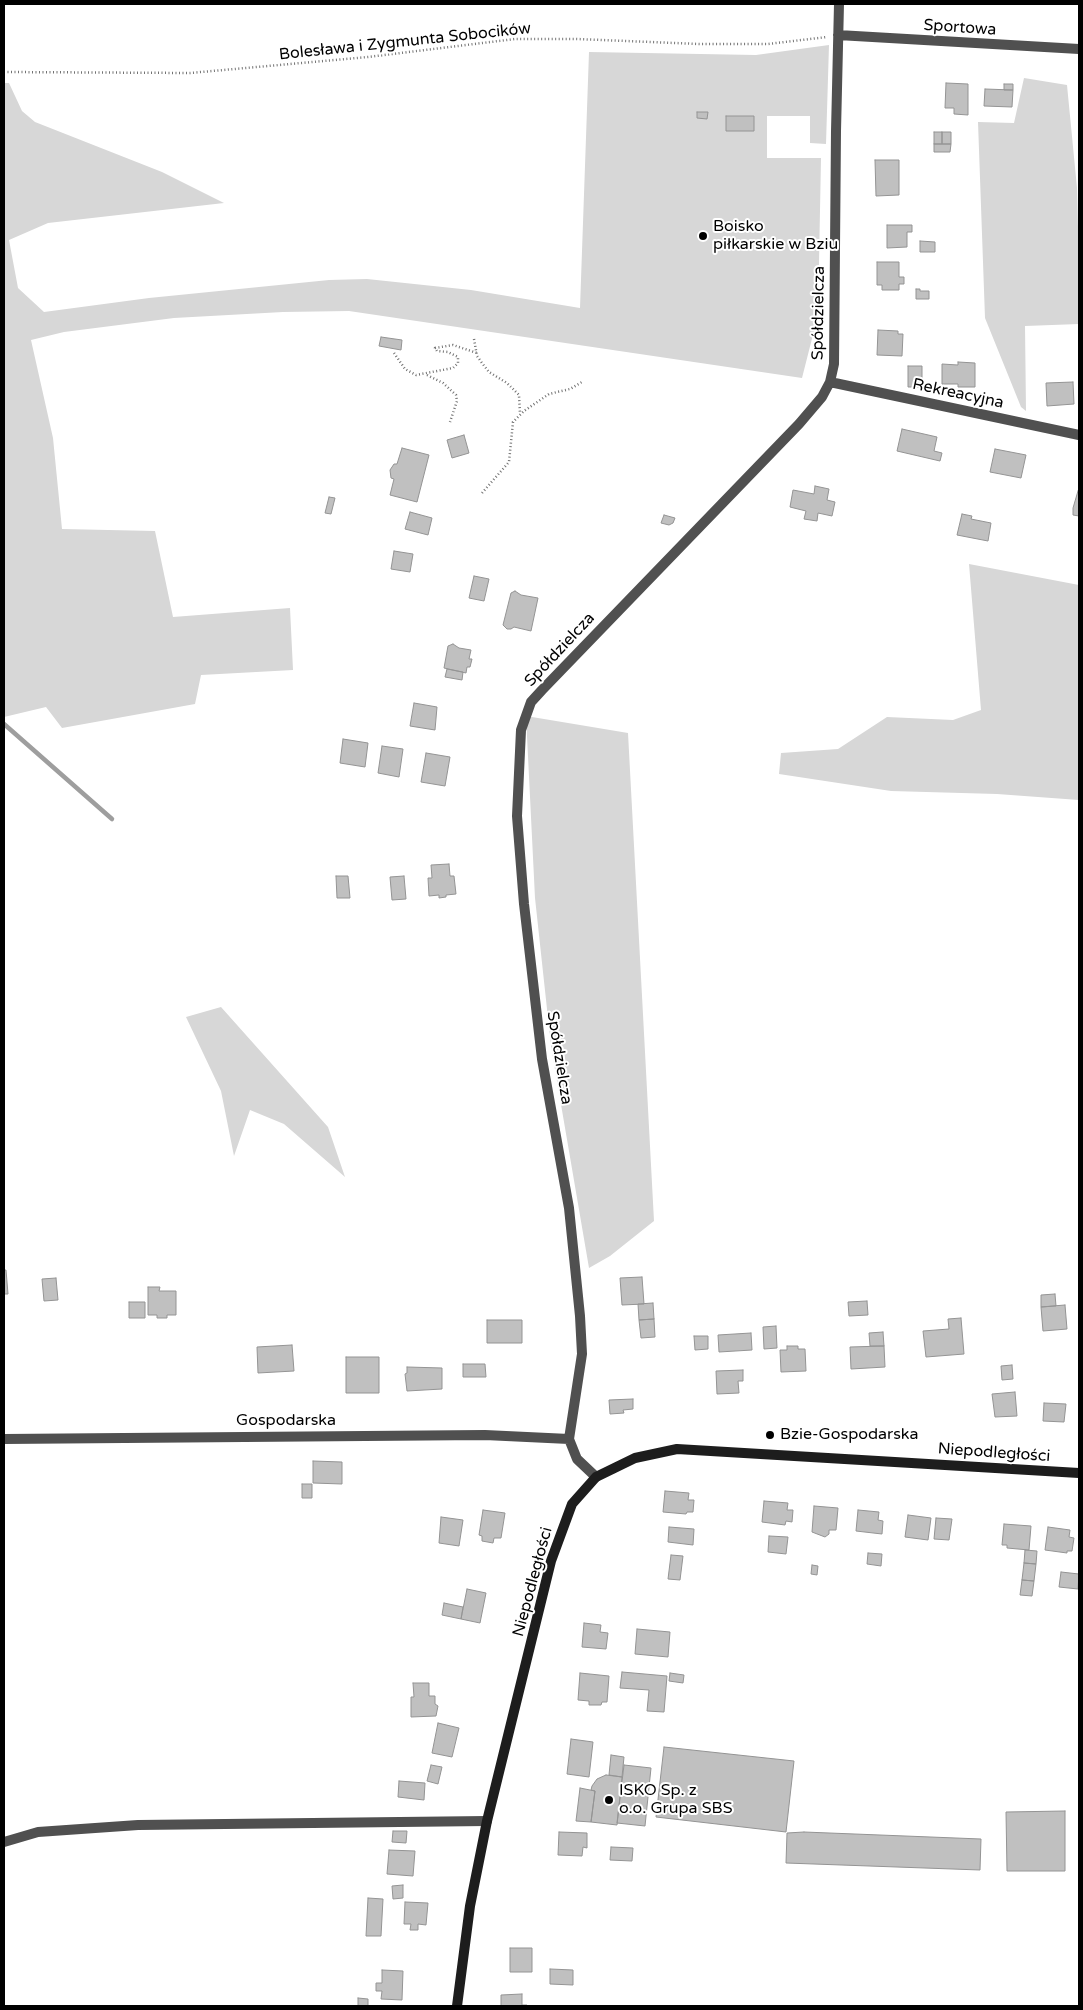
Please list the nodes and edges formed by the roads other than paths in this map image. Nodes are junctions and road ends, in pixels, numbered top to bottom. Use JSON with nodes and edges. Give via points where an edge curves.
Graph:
{"nodes":[{"id":1,"x":839,"y":4,"type":"edge"},
{"id":2,"x":838,"y":35,"type":"junction"},
{"id":3,"x":1079,"y":49,"type":"edge"},
{"id":4,"x":830,"y":382,"type":"junction"},
{"id":5,"x":1079,"y":435,"type":"edge"},
{"id":6,"x":4,"y":1439,"type":"edge"},
{"id":7,"x":569,"y":1439,"type":"junction"},
{"id":8,"x":1079,"y":1473,"type":"edge"},
{"id":9,"x":596,"y":1477,"type":"junction"},
{"id":10,"x":487,"y":1821,"type":"junction"},
{"id":11,"x":4,"y":1842,"type":"edge"},
{"id":12,"x":457,"y":2006,"type":"edge"}],
"edges":[{"from":1,"to":2,"type":"street","name":"Spółdzielcza"},
{"from":2,"to":3,"type":"street","name":"Sportowa"},
{"from":2,"to":4,"type":"street","name":"Spółdzielcza","via":[[834,364]]},
{"from":4,"to":5,"type":"street","name":"Rekreacyjna"},
{"from":4,"to":7,"type":"street","name":"Spółdzielcza","via":[[799,424],[542,690],[532,702],[521,730],[517,816],[524,904],[542,1059],[569,1208],[580,1316],[582,1354]]},
{"from":6,"to":7,"type":"street","name":"Gospodarska","via":[[485,1434]]},
{"from":7,"to":9,"type":"street","via":[[577,1459]]},
{"from":8,"to":9,"type":"street","name":"Niepodległości","via":[[677,1450],[635,1458]]},
{"from":9,"to":10,"type":"street","name":"Niepodległości","via":[[572,1504],[551,1561]]},
{"from":10,"to":11,"type":"street","via":[[138,1826],[38,1832]]},
{"from":10,"to":12,"type":"street","name":"Niepodległości","via":[[470,1906]]}]}
